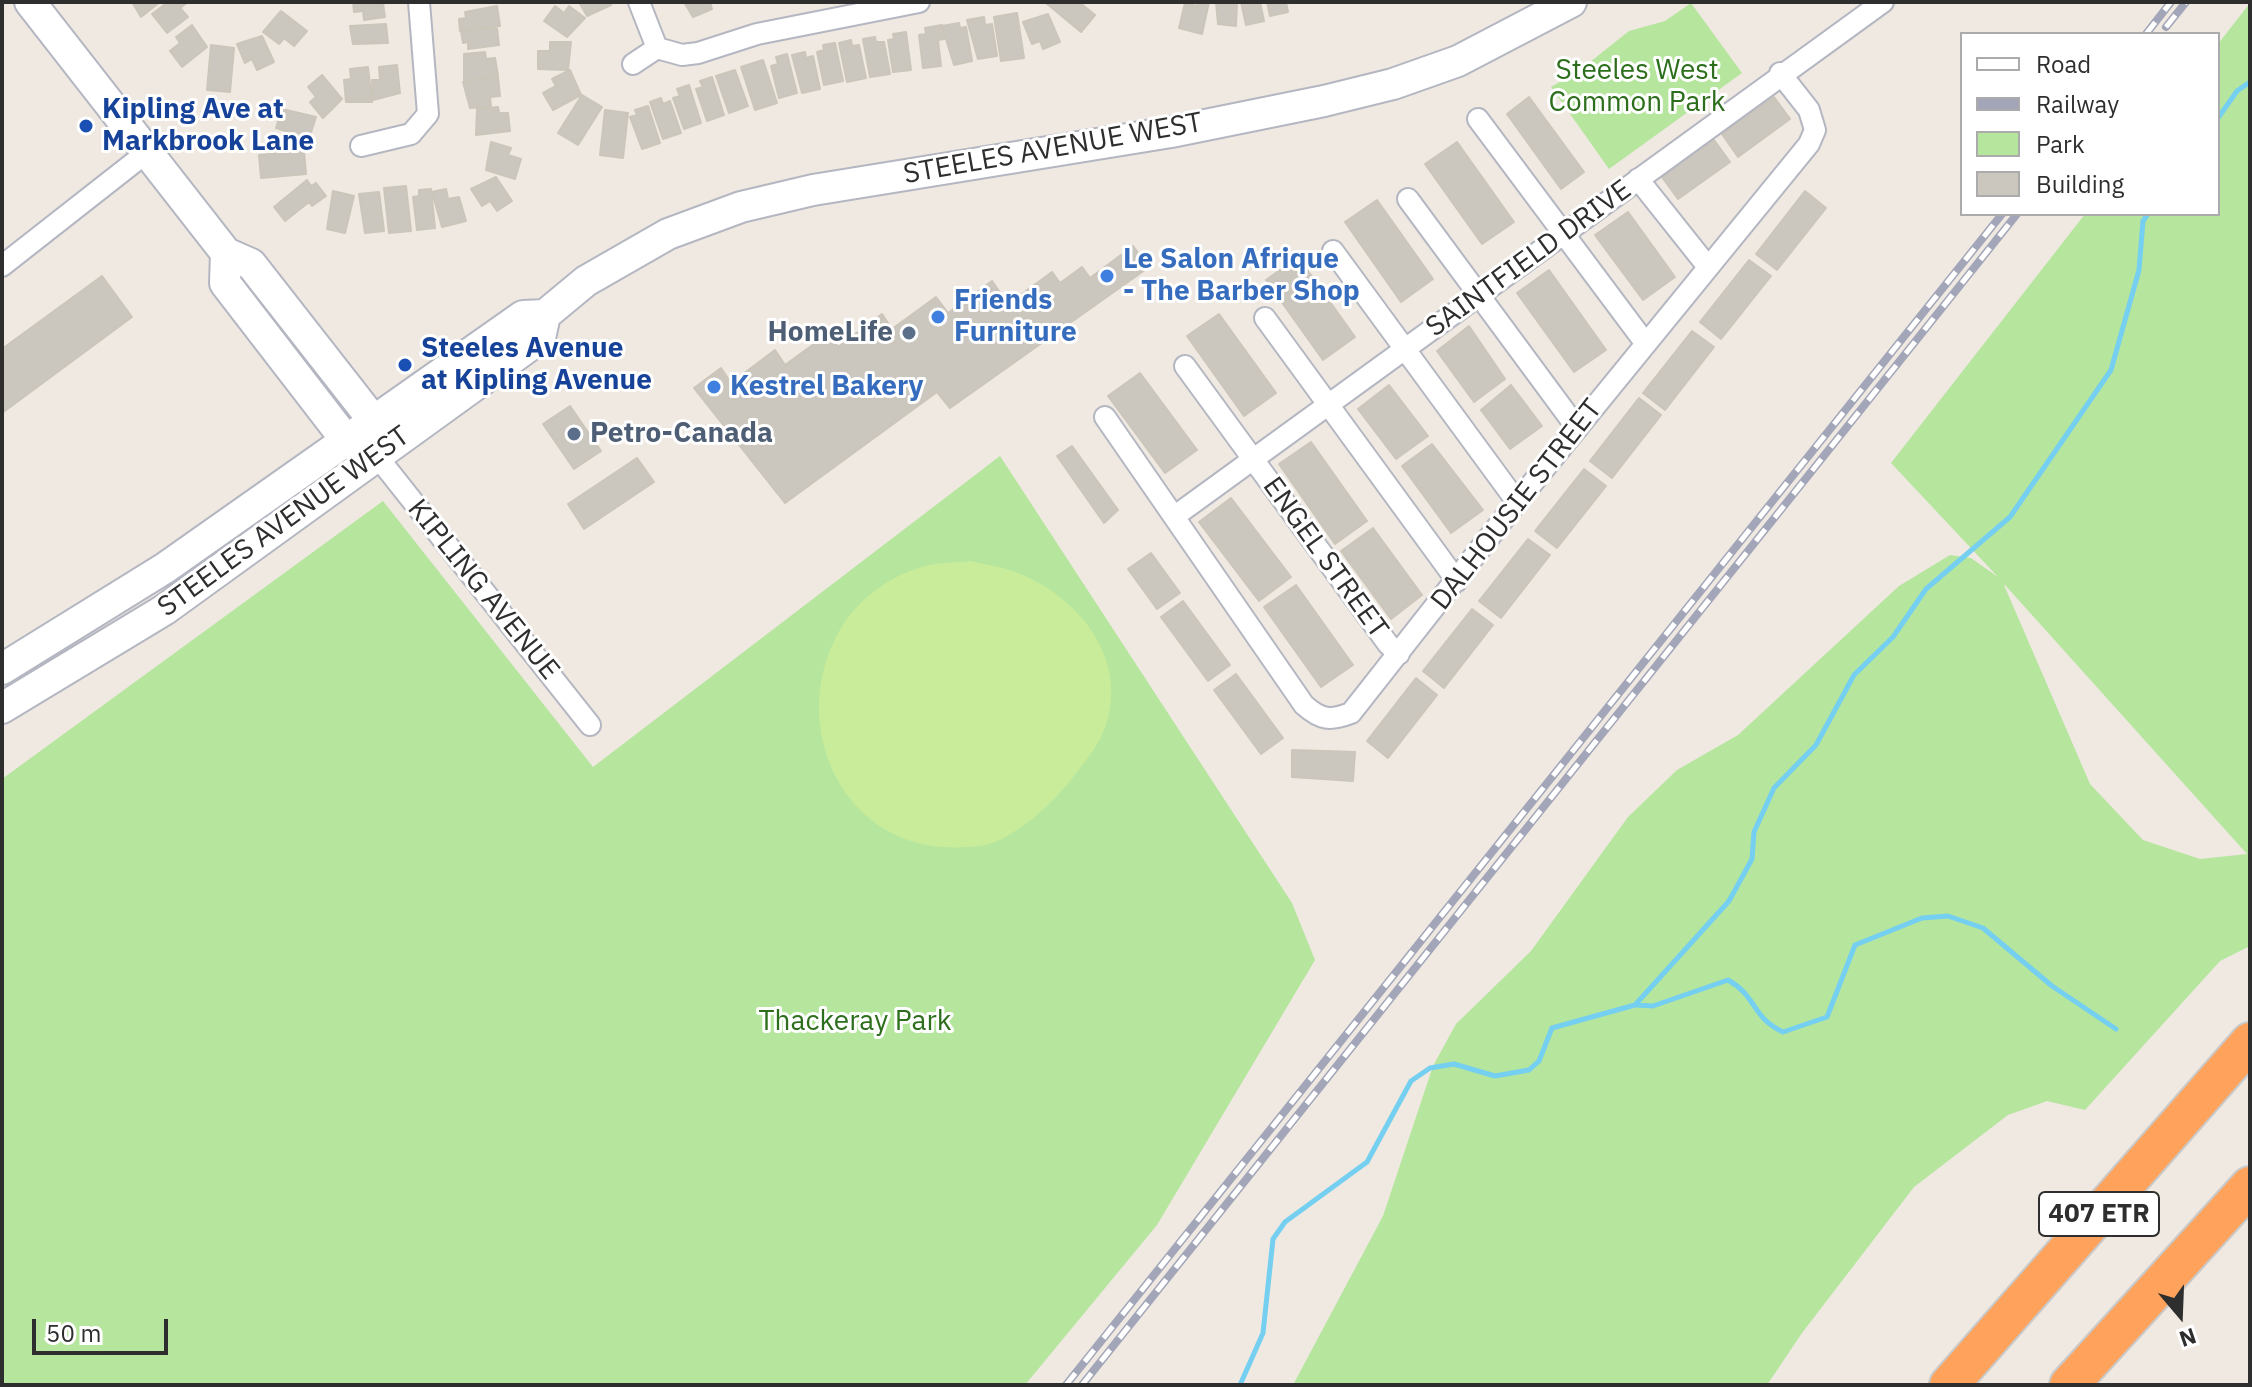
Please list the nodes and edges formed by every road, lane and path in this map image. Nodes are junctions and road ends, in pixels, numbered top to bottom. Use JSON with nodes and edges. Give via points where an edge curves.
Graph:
{"nodes":[{"id":1,"x":30,"y":2,"type":"edge"},
{"id":2,"x":419,"y":2,"type":"edge"},
{"id":3,"x":639,"y":2,"type":"edge"},
{"id":4,"x":919,"y":2,"type":"edge"},
{"id":5,"x":1571,"y":2,"type":"edge"},
{"id":6,"x":1883,"y":2,"type":"edge"},
{"id":7,"x":657,"y":48,"type":"junction"},
{"id":8,"x":633,"y":64,"type":"dead end"},
{"id":9,"x":1780,"y":73,"type":"junction"},
{"id":10,"x":1478,"y":119,"type":"dead end"},
{"id":11,"x":361,"y":146,"type":"dead end"},
{"id":12,"x":146,"y":153,"type":"junction"},
{"id":13,"x":1638,"y":179,"type":"junction"},
{"id":14,"x":1408,"y":199,"type":"dead end"},
{"id":15,"x":1563,"y":234,"type":"junction"},
{"id":16,"x":1333,"y":251,"type":"dead end"},
{"id":17,"x":226,"y":253,"type":"junction"},
{"id":18,"x":2,"y":266,"type":"edge"},
{"id":19,"x":1708,"y":267,"type":"junction"},
{"id":20,"x":1480,"y":295,"type":"junction"},
{"id":21,"x":545,"y":315,"type":"junction"},
{"id":22,"x":1265,"y":318,"type":"dead end"},
{"id":23,"x":1646,"y":344,"type":"junction"},
{"id":24,"x":1407,"y":349,"type":"junction"},
{"id":25,"x":1185,"y":366,"type":"dead end"},
{"id":26,"x":1329,"y":405,"type":"junction"},
{"id":27,"x":1105,"y":417,"type":"dead end"},
{"id":28,"x":373,"y":420,"type":"junction"},
{"id":29,"x":1577,"y":428,"type":"junction"},
{"id":30,"x":346,"y":440,"type":"junction"},
{"id":31,"x":376,"y":455,"type":"junction"},
{"id":32,"x":1253,"y":460,"type":"junction"},
{"id":33,"x":1517,"y":502,"type":"junction"},
{"id":34,"x":1175,"y":516,"type":"junction"},
{"id":35,"x":1457,"y":581,"type":"junction"},
{"id":36,"x":1399,"y":654,"type":"junction"},
{"id":37,"x":2,"y":669,"type":"edge"},
{"id":38,"x":2,"y":708,"type":"edge"},
{"id":39,"x":590,"y":725,"type":"dead end"},
{"id":40,"x":2250,"y":1042,"type":"edge"},
{"id":41,"x":2250,"y":1186,"type":"edge"},
{"id":42,"x":1949,"y":1385,"type":"edge"},
{"id":43,"x":2069,"y":1385,"type":"edge"}],
"edges":[{"from":1,"to":12,"type":"main road"},
{"from":2,"to":11,"type":"street","via":[[428,114],[411,134]]},
{"from":3,"to":7,"type":"street"},
{"from":4,"to":7,"type":"street","via":[[757,34],[698,53]]},
{"from":5,"to":21,"type":"main road","name":"STEELES AVENUE WEST","via":[[1458,61],[1393,84],[1171,132],[813,190],[741,207],[668,234],[586,281]]},
{"from":6,"to":9,"type":"street","name":"SAINTFIELD DRIVE"},
{"from":7,"to":8,"type":"street"},
{"from":9,"to":13,"type":"street","name":"SAINTFIELD DRIVE"},
{"from":9,"to":19,"type":"street","name":"DALHOUSIE STREET","via":[[1809,110],[1815,130]]},
{"from":10,"to":15,"type":"street"},
{"from":12,"to":17,"type":"main road"},
{"from":12,"to":18,"type":"street"},
{"from":13,"to":15,"type":"street","name":"SAINTFIELD DRIVE"},
{"from":13,"to":19,"type":"street"},
{"from":14,"to":20,"type":"street"},
{"from":15,"to":20,"type":"street","name":"SAINTFIELD DRIVE"},
{"from":15,"to":23,"type":"street"},
{"from":16,"to":24,"type":"street"},
{"from":17,"to":28,"type":"main road","via":[[251,264]]},
{"from":17,"to":30,"type":"main road","name":"KIPLING AVENUE","via":[[225,283]]},
{"from":19,"to":23,"type":"street","name":"DALHOUSIE STREET"},
{"from":20,"to":24,"type":"street","name":"SAINTFIELD DRIVE"},
{"from":20,"to":29,"type":"street"},
{"from":21,"to":28,"type":"main road","name":"STEELES AVENUE WEST","via":[[523,316]]},
{"from":21,"to":31,"type":"main road","name":"STEELES AVENUE WEST","via":[[540,338]]},
{"from":22,"to":26,"type":"street"},
{"from":23,"to":29,"type":"street","name":"DALHOUSIE STREET"},
{"from":24,"to":26,"type":"street","name":"SAINTFIELD DRIVE"},
{"from":24,"to":33,"type":"street"},
{"from":25,"to":32,"type":"street","name":"ENGEL STREET"},
{"from":26,"to":32,"type":"street","name":"SAINTFIELD DRIVE"},
{"from":26,"to":35,"type":"street"},
{"from":27,"to":34,"type":"street"},
{"from":28,"to":30,"type":"main road","name":"STEELES AVENUE WEST"},
{"from":28,"to":31,"type":"main road"},
{"from":29,"to":33,"type":"street","name":"DALHOUSIE STREET"},
{"from":30,"to":31,"type":"main road","name":"KIPLING AVENUE"},
{"from":30,"to":37,"type":"main road","name":"STEELES AVENUE WEST","via":[[165,568]]},
{"from":31,"to":38,"type":"main road","name":"STEELES AVENUE WEST","via":[[164,610]]},
{"from":31,"to":39,"type":"street","name":"KIPLING AVENUE"},
{"from":32,"to":34,"type":"street","name":"SAINTFIELD DRIVE"},
{"from":32,"to":36,"type":"street","name":"ENGEL STREET"},
{"from":33,"to":35,"type":"street","name":"DALHOUSIE STREET"},
{"from":34,"to":36,"type":"street","name":"DALHOUSIE STREET","via":[[1304,705],[1319,718],[1351,713]]},
{"from":35,"to":36,"type":"street","name":"DALHOUSIE STREET"},
{"from":40,"to":42,"type":"highway","number":"407 ETR"},
{"from":41,"to":43,"type":"highway","number":"407 ETR"}]}
